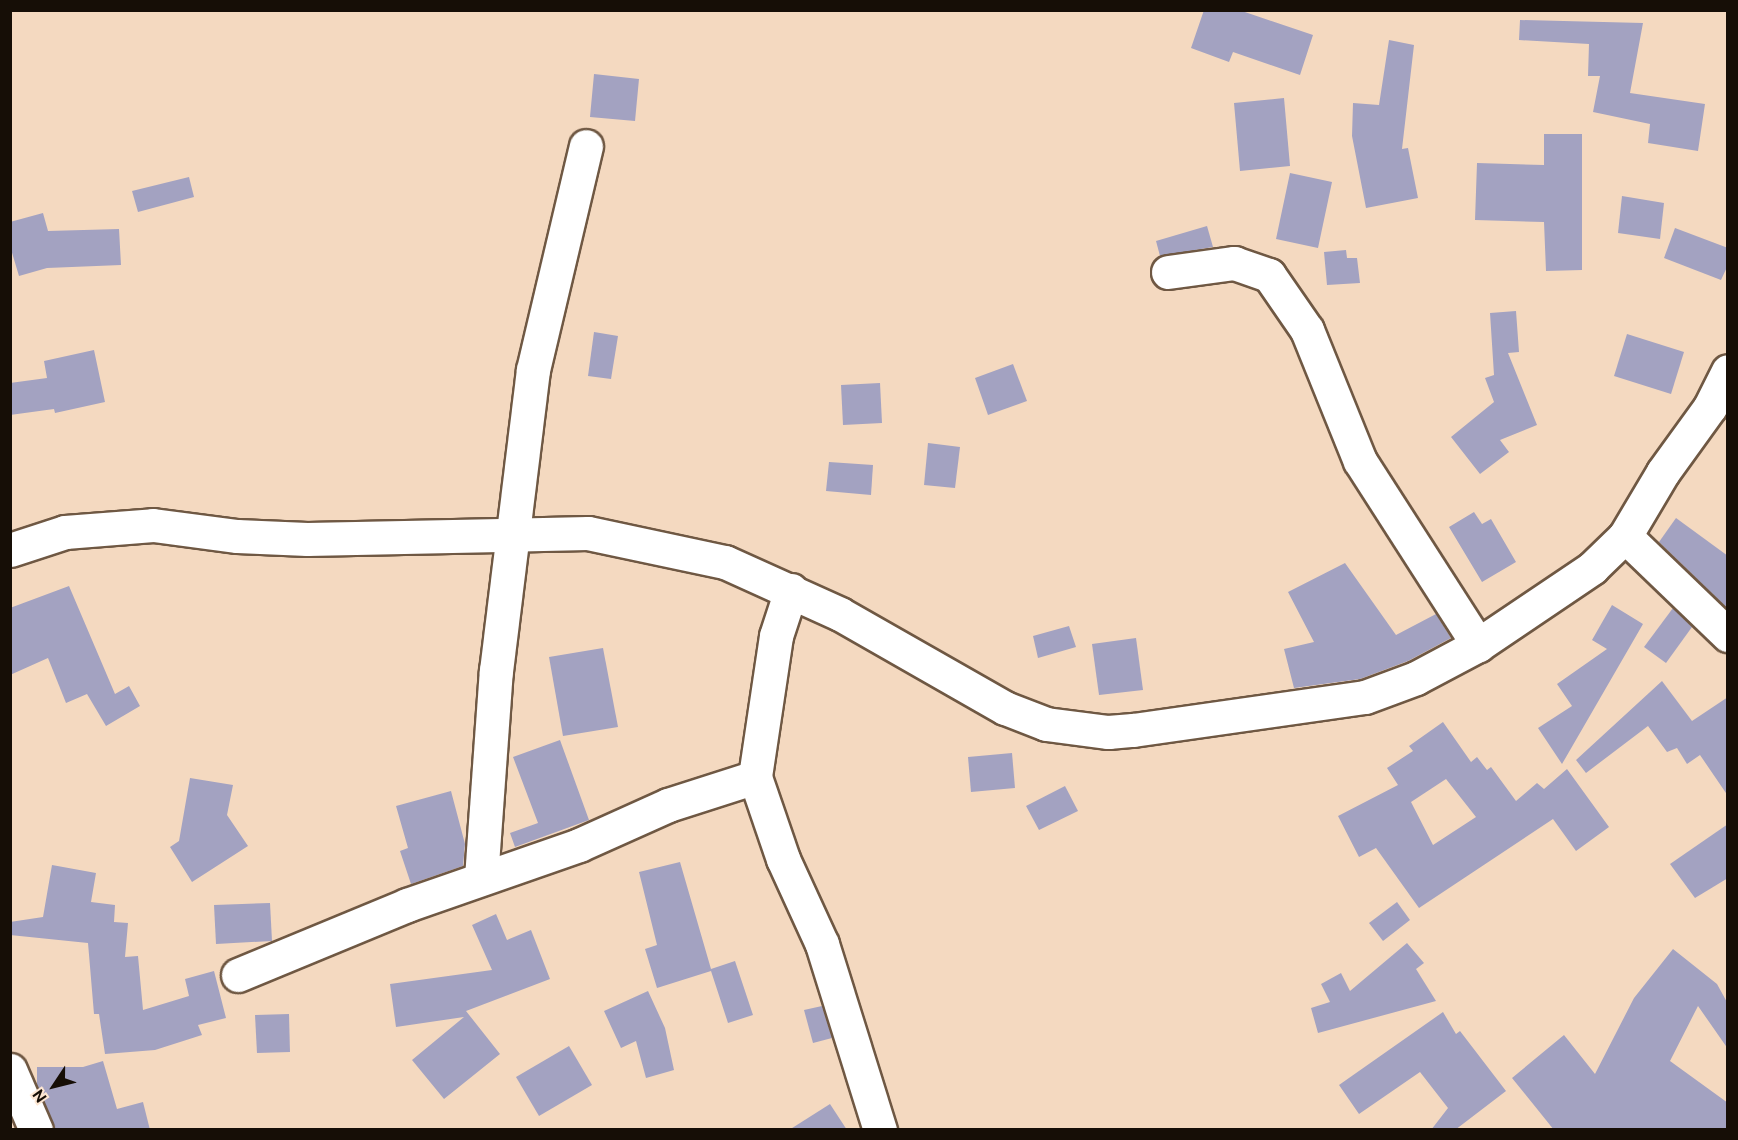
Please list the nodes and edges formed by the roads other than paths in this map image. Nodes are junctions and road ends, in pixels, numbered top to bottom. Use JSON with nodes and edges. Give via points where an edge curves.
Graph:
{"nodes":[{"id":1,"x":585,"y":146,"type":"dead end"},
{"id":2,"x":1168,"y":272,"type":"dead end"},
{"id":3,"x":1728,"y":370,"type":"edge"},
{"id":4,"x":513,"y":532,"type":"junction"},
{"id":5,"x":1626,"y":536,"type":"junction"},
{"id":6,"x":10,"y":550,"type":"edge"},
{"id":7,"x":791,"y":590,"type":"junction"},
{"id":8,"x":1728,"y":635,"type":"edge"},
{"id":9,"x":1478,"y":645,"type":"junction"},
{"id":10,"x":755,"y":777,"type":"junction"},
{"id":11,"x":481,"y":878,"type":"junction"},
{"id":12,"x":238,"y":975,"type":"dead end"},
{"id":13,"x":10,"y":1070,"type":"edge"},
{"id":14,"x":36,"y":1130,"type":"edge"},
{"id":15,"x":880,"y":1130,"type":"edge"}],
"edges":[{"from":1,"to":4,"type":"street","via":[[533,370]]},
{"from":2,"to":9,"type":"street","via":[[1234,263],[1269,275],[1307,330],[1360,461]]},
{"from":3,"to":5,"type":"street","via":[[1710,407],[1663,472]]},
{"from":4,"to":6,"type":"street","via":[[307,539],[237,536],[153,525],[119,526],[65,532]]},
{"from":4,"to":7,"type":"street","via":[[588,533],[655,545],[725,562]]},
{"from":4,"to":11,"type":"street","via":[[496,671]]},
{"from":5,"to":8,"type":"street"},
{"from":5,"to":9,"type":"street","via":[[1592,568]]},
{"from":7,"to":9,"type":"street","via":[[1005,708],[1046,724],[1098,731],[1264,714],[1365,697],[1416,678]]},
{"from":7,"to":10,"type":"street","via":[[774,645]]},
{"from":10,"to":11,"type":"street","via":[[677,802],[579,845]]},
{"from":10,"to":15,"type":"street","via":[[783,859],[822,944]]},
{"from":11,"to":12,"type":"street"},
{"from":13,"to":14,"type":"street"}]}
